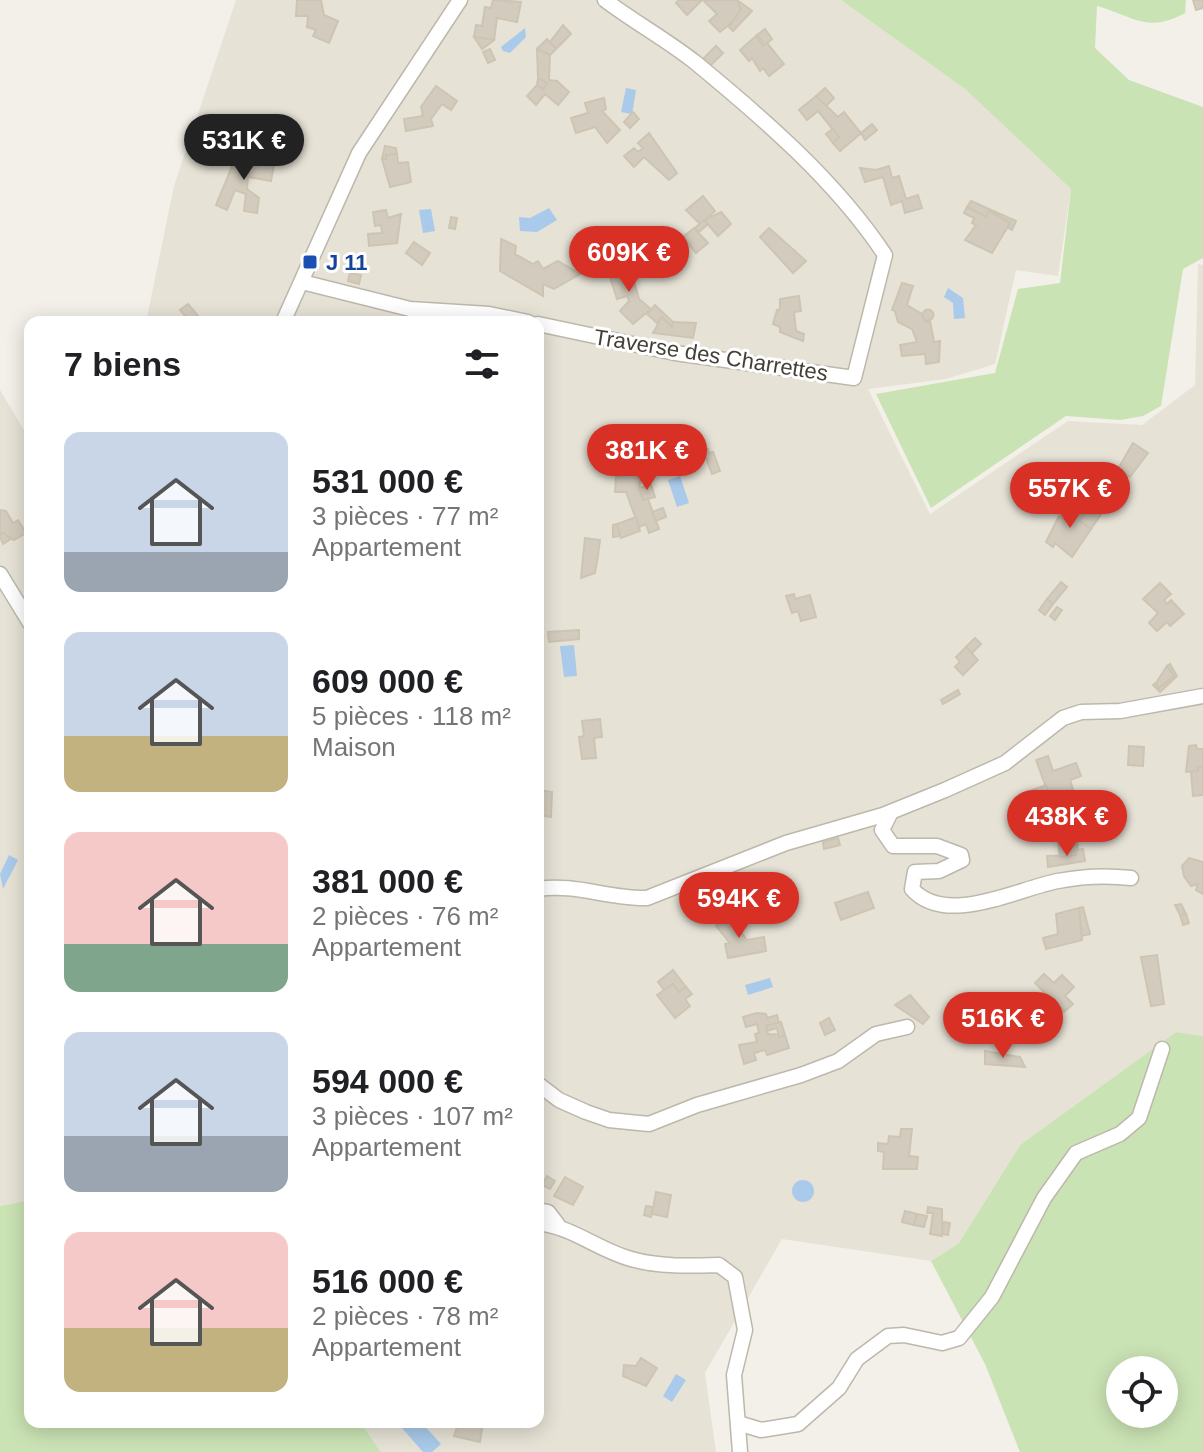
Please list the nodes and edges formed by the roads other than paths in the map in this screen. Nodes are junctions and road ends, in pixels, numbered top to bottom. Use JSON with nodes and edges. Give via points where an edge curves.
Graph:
{"nodes":[{"id":1,"x":460,"y":0,"type":"edge"},
{"id":2,"x":605,"y":0,"type":"edge"},
{"id":3,"x":302,"y":282,"type":"junction"},
{"id":4,"x":286,"y":316,"type":"edge"},
{"id":5,"x":499,"y":316,"type":"edge"},
{"id":6,"x":544,"y":325,"type":"edge"},
{"id":7,"x":0,"y":574,"type":"edge"},
{"id":8,"x":24,"y":613,"type":"edge"},
{"id":9,"x":1203,"y":696,"type":"edge"},
{"id":10,"x":891,"y":812,"type":"junction"},
{"id":11,"x":1131,"y":878,"type":"dead end"},
{"id":12,"x":544,"y":888,"type":"edge"},
{"id":13,"x":907,"y":1027,"type":"dead end"},
{"id":14,"x":1162,"y":1049,"type":"dead end"},
{"id":15,"x":544,"y":1089,"type":"edge"},
{"id":16,"x":544,"y":1211,"type":"edge"},
{"id":17,"x":544,"y":1224,"type":"edge"},
{"id":18,"x":558,"y":1225,"type":"junction"},
{"id":19,"x":738,"y":1423,"type":"junction"},
{"id":20,"x":740,"y":1452,"type":"edge"}],
"edges":[{"from":1,"to":3,"type":"street","via":[[359,153]]},
{"from":2,"to":6,"type":"street","name":"Traverse des Charrettes","via":[[694,62],[748,109],[855,210],[885,255],[854,378],[675,353]]},
{"from":3,"to":4,"type":"street"},
{"from":3,"to":5,"type":"street","via":[[410,309]]},
{"from":7,"to":8,"type":"street"},
{"from":9,"to":10,"type":"street","via":[[1063,718],[1005,763]]},
{"from":10,"to":11,"type":"street","via":[[882,830],[893,846],[937,846],[961,855],[955,866],[915,872],[912,889],[936,905],[960,905],[1100,875]]},
{"from":10,"to":12,"type":"street","via":[[786,843],[647,898]]},
{"from":13,"to":15,"type":"street","via":[[876,1034],[838,1061],[801,1075],[649,1124],[609,1120]]},
{"from":14,"to":19,"type":"street","via":[[1139,1118],[1120,1134],[1076,1153],[1044,1198],[992,1297],[959,1338],[942,1343],[888,1336],[857,1359],[839,1388],[798,1424],[761,1430]]},
{"from":16,"to":18,"type":"street"},
{"from":17,"to":18,"type":"street"},
{"from":18,"to":19,"type":"street","via":[[630,1259],[719,1265],[735,1277],[745,1330],[734,1375]]},
{"from":19,"to":20,"type":"street"}]}
